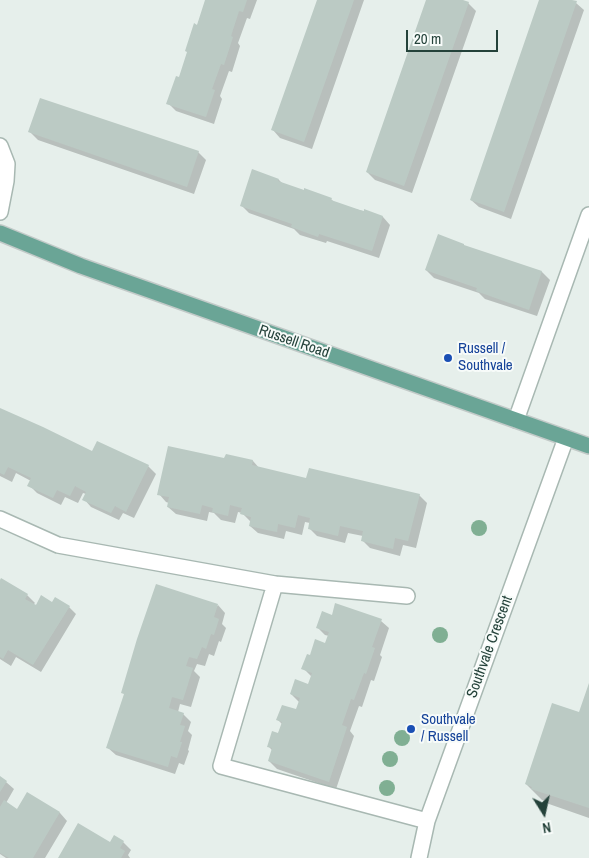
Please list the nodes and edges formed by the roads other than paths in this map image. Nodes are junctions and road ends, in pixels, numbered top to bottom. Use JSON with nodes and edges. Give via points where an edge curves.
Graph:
{"nodes":[{"id":1,"x":0,"y":146,"type":"edge"},
{"id":2,"x":0,"y":212,"type":"edge"},
{"id":3,"x":589,"y":215,"type":"edge"},
{"id":4,"x":0,"y":233,"type":"edge"},
{"id":5,"x":516,"y":420,"type":"junction"},
{"id":6,"x":566,"y":438,"type":"junction"},
{"id":7,"x":589,"y":446,"type":"edge"},
{"id":8,"x":0,"y":519,"type":"edge"},
{"id":9,"x":275,"y":584,"type":"junction"},
{"id":10,"x":407,"y":596,"type":"dead end"},
{"id":11,"x":427,"y":821,"type":"junction"},
{"id":12,"x":419,"y":858,"type":"edge"}],
"edges":[{"from":1,"to":2,"type":"street","via":[[8,164]]},
{"from":3,"to":5,"type":"street"},
{"from":4,"to":5,"type":"main road","name":"Russell Road","via":[[81,266]]},
{"from":5,"to":6,"type":"main road","name":"Russell Road"},
{"from":6,"to":7,"type":"main road","name":"Russell Road"},
{"from":6,"to":11,"type":"street","name":"Southvale Crescent"},
{"from":8,"to":9,"type":"street","via":[[58,545]]},
{"from":9,"to":10,"type":"street"},
{"from":9,"to":11,"type":"street","via":[[221,766]]},
{"from":11,"to":12,"type":"street","name":"Southvale Crescent"}]}
